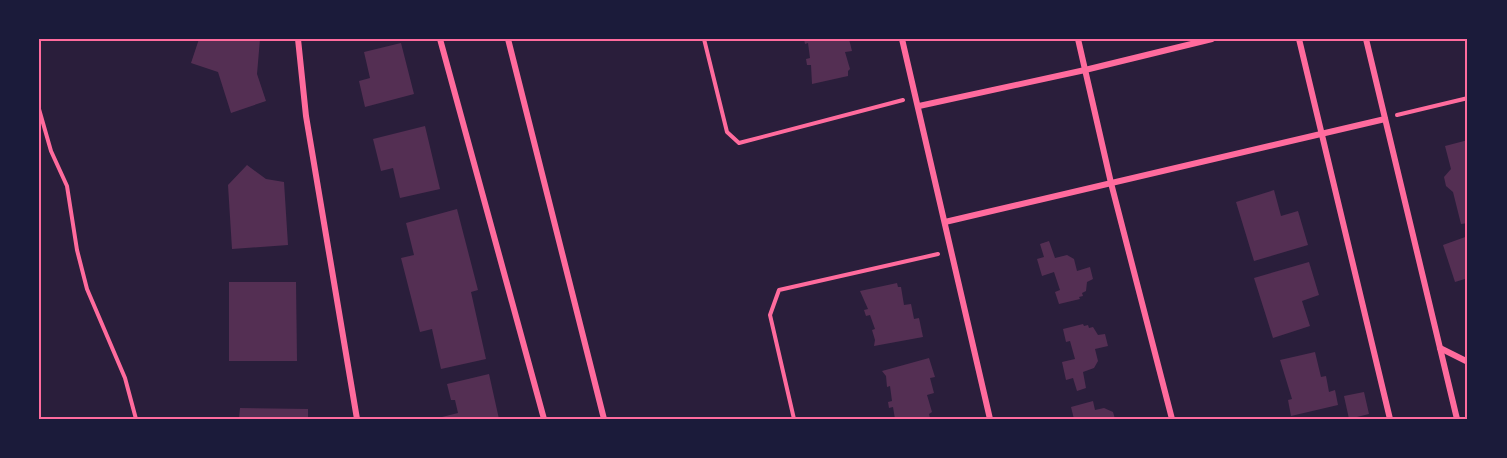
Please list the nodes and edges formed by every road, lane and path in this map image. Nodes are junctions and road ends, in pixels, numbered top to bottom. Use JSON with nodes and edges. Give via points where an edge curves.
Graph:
{"nodes":[{"id":1,"x":298,"y":39,"type":"edge"},
{"id":2,"x":440,"y":39,"type":"edge"},
{"id":3,"x":508,"y":39,"type":"edge"},
{"id":4,"x":704,"y":39,"type":"edge"},
{"id":5,"x":902,"y":39,"type":"edge"},
{"id":6,"x":1078,"y":39,"type":"edge"},
{"id":7,"x":1212,"y":39,"type":"edge"},
{"id":8,"x":1299,"y":39,"type":"edge"},
{"id":9,"x":1366,"y":39,"type":"edge"},
{"id":10,"x":1085,"y":70,"type":"junction"},
{"id":11,"x":916,"y":96,"type":"junction"},
{"id":12,"x":1468,"y":98,"type":"edge"},
{"id":13,"x":919,"y":106,"type":"junction"},
{"id":14,"x":39,"y":109,"type":"edge"},
{"id":15,"x":1385,"y":118,"type":"junction"},
{"id":16,"x":1321,"y":133,"type":"junction"},
{"id":17,"x":1111,"y":183,"type":"junction"},
{"id":18,"x":945,"y":222,"type":"junction"},
{"id":19,"x":952,"y":251,"type":"junction"},
{"id":20,"x":1440,"y":348,"type":"junction"},
{"id":21,"x":1468,"y":362,"type":"edge"},
{"id":22,"x":136,"y":419,"type":"edge"},
{"id":23,"x":357,"y":419,"type":"edge"},
{"id":24,"x":544,"y":419,"type":"edge"},
{"id":25,"x":604,"y":419,"type":"edge"},
{"id":26,"x":794,"y":419,"type":"edge"},
{"id":27,"x":990,"y":419,"type":"edge"},
{"id":28,"x":1172,"y":419,"type":"edge"},
{"id":29,"x":1390,"y":419,"type":"edge"},
{"id":30,"x":1457,"y":419,"type":"edge"}],
"edges":[{"from":1,"to":23,"type":"street","via":[[306,116]]},
{"from":2,"to":24,"type":"street"},
{"from":3,"to":25,"type":"street"},
{"from":4,"to":11,"type":"path","via":[[727,132],[739,143]]},
{"from":5,"to":11,"type":"street"},
{"from":6,"to":10,"type":"street"},
{"from":7,"to":10,"type":"street"},
{"from":8,"to":16,"type":"street"},
{"from":9,"to":15,"type":"street"},
{"from":10,"to":13,"type":"street"},
{"from":10,"to":17,"type":"street"},
{"from":11,"to":13,"type":"street"},
{"from":12,"to":15,"type":"path"},
{"from":13,"to":18,"type":"street"},
{"from":14,"to":22,"type":"path","via":[[51,151],[67,186],[87,289],[124,378]]},
{"from":15,"to":16,"type":"street"},
{"from":15,"to":20,"type":"street"},
{"from":16,"to":17,"type":"street"},
{"from":16,"to":29,"type":"street"},
{"from":17,"to":18,"type":"street"},
{"from":17,"to":28,"type":"street"},
{"from":18,"to":19,"type":"street"},
{"from":19,"to":26,"type":"path","via":[[779,290],[770,315]]},
{"from":19,"to":27,"type":"street"},
{"from":20,"to":21,"type":"street"},
{"from":20,"to":30,"type":"street"}]}
